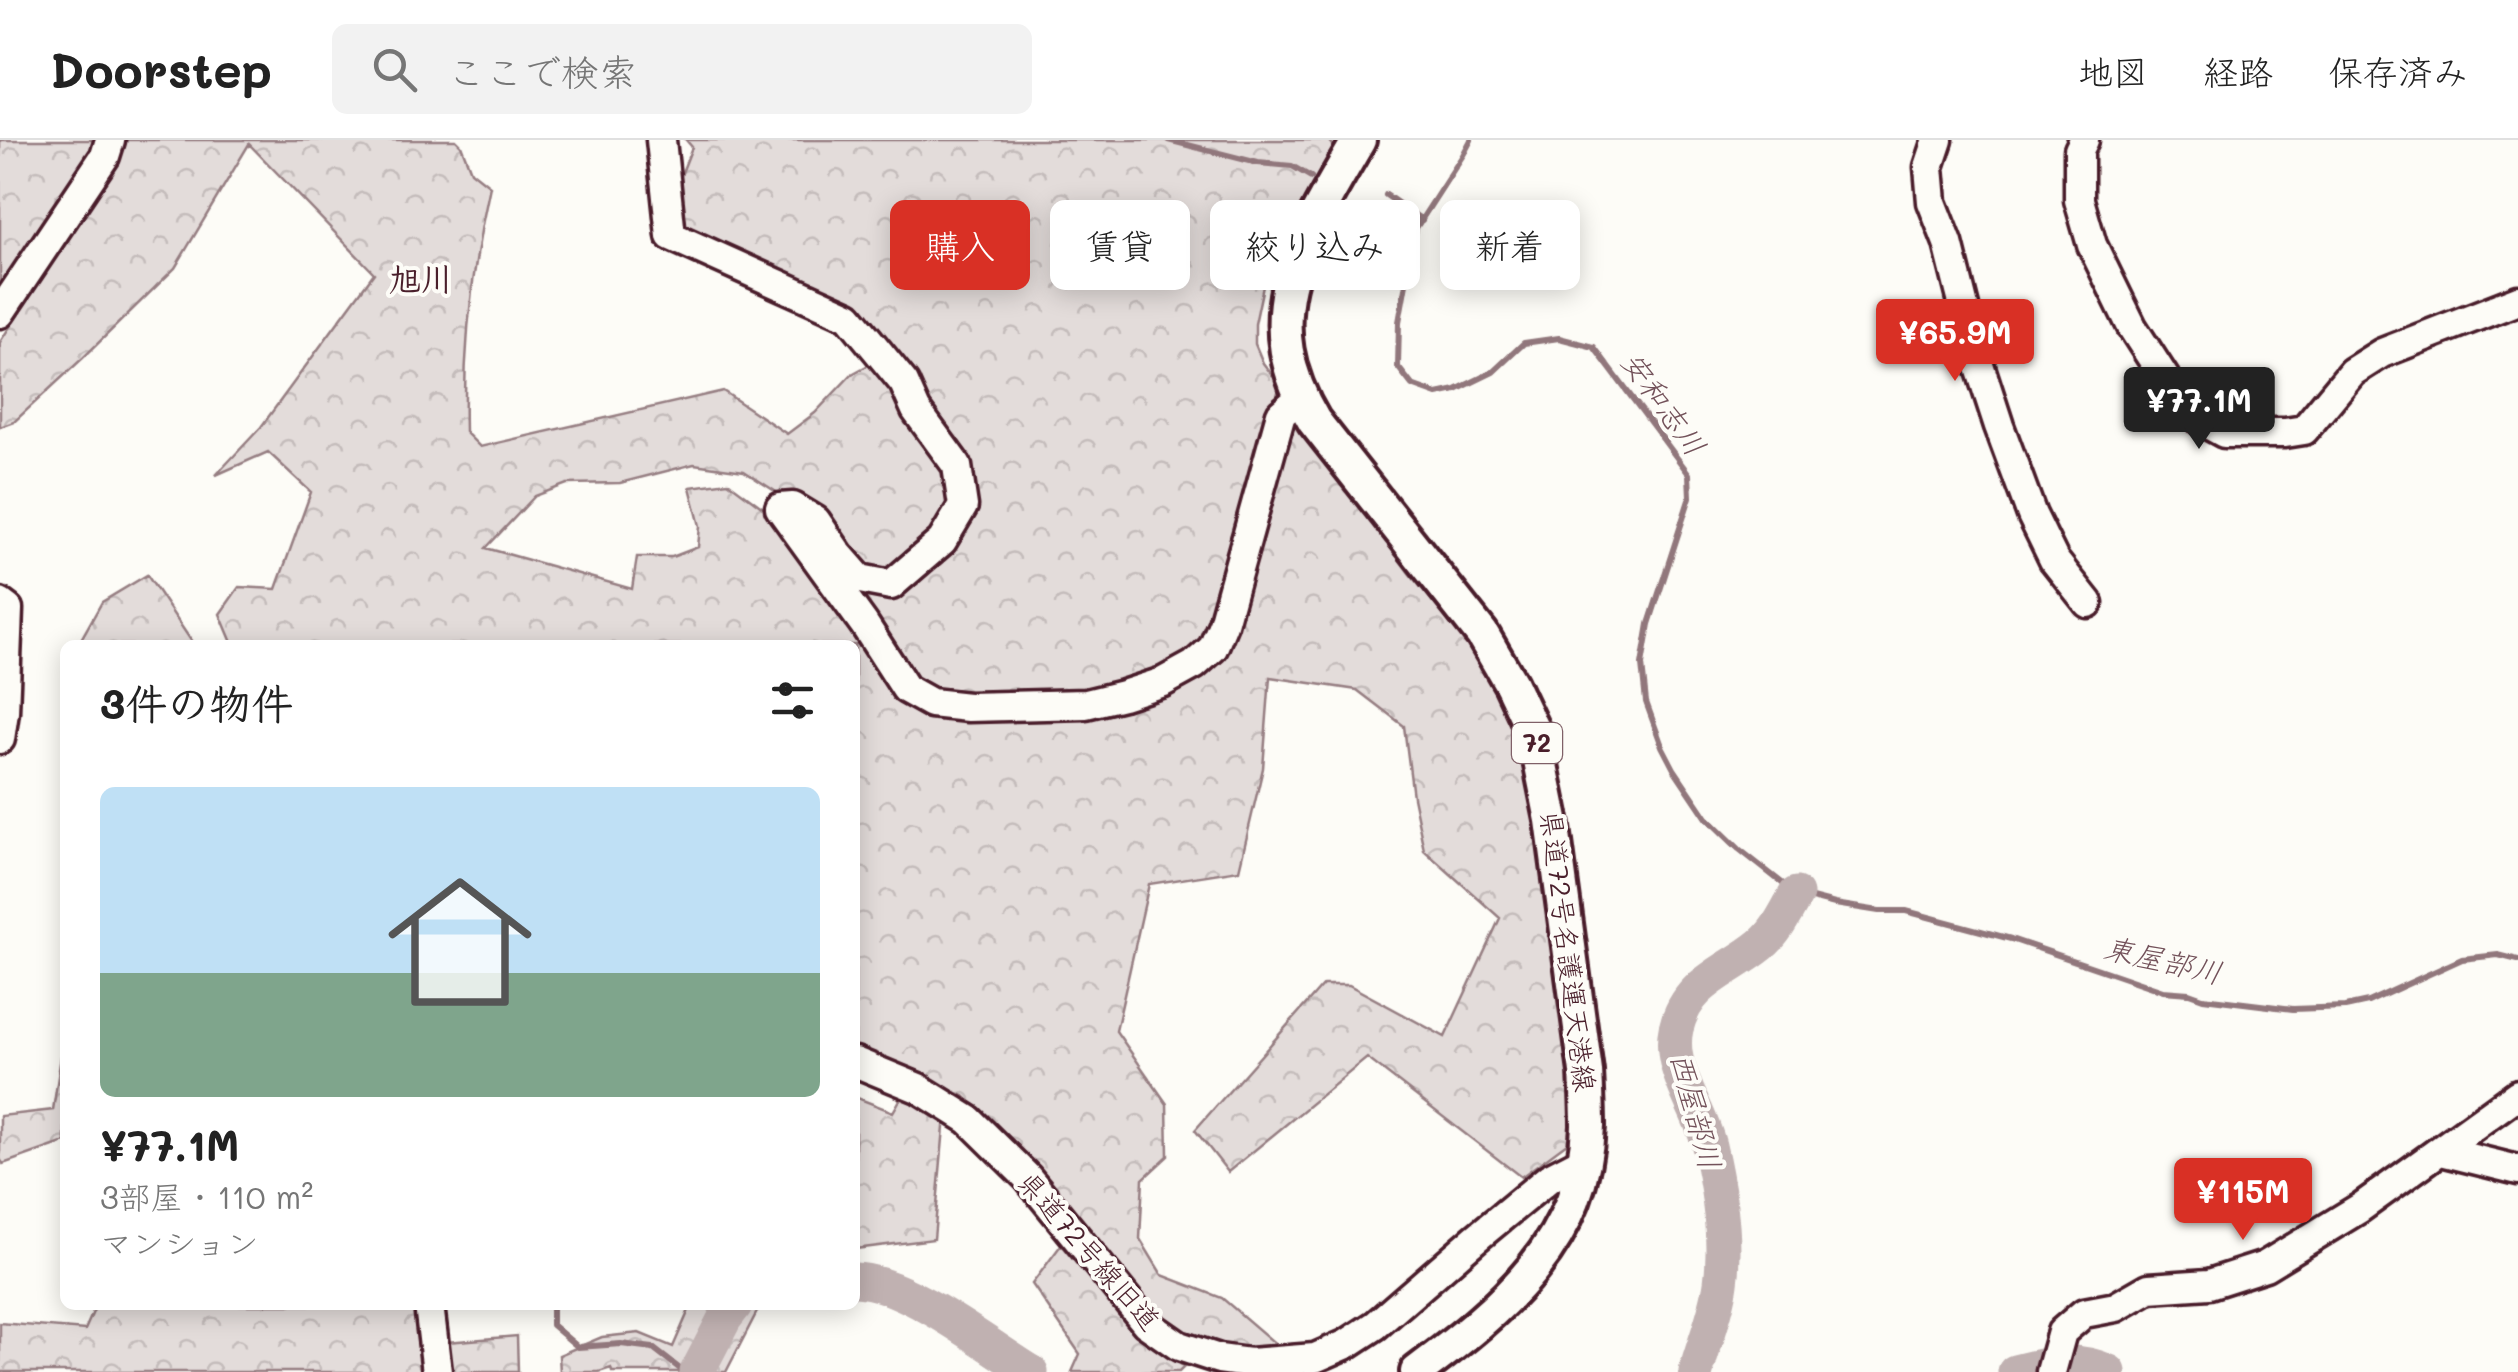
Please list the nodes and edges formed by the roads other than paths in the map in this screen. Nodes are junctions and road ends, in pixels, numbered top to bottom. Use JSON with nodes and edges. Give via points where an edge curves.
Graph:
{"nodes":[{"id":1,"x":110,"y":140,"type":"edge"},
{"id":2,"x":662,"y":140,"type":"edge"},
{"id":3,"x":1359,"y":140,"type":"edge"},
{"id":4,"x":1938,"y":140,"type":"edge"},
{"id":5,"x":2084,"y":140,"type":"edge"},
{"id":6,"x":2518,"y":300,"type":"edge"},
{"id":7,"x":0,"y":313,"type":"edge"},
{"id":8,"x":1300,"y":398,"type":"junction"},
{"id":9,"x":2088,"y":602,"type":"dead end"},
{"id":10,"x":0,"y":603,"type":"edge"},
{"id":11,"x":0,"y":740,"type":"edge"},
{"id":12,"x":860,"y":1064,"type":"edge"},
{"id":13,"x":2518,"y":1094,"type":"edge"},
{"id":14,"x":2440,"y":1151,"type":"junction"},
{"id":15,"x":1584,"y":1160,"type":"junction"},
{"id":16,"x":2518,"y":1170,"type":"edge"},
{"id":17,"x":430,"y":1310,"type":"edge"},
{"id":18,"x":437,"y":1372,"type":"edge"},
{"id":19,"x":1417,"y":1372,"type":"edge"},
{"id":20,"x":2050,"y":1372,"type":"edge"}],
"edges":[{"from":1,"to":7,"type":"street"},
{"from":2,"to":8,"type":"street","via":[[670,236],[849,316],[904,383],[957,466],[963,506],[942,541],[891,586],[860,579],[816,521],[780,508],[906,689],[931,703],[1086,704],[1163,682],[1194,665],[1213,648],[1223,624],[1281,414]]},
{"from":3,"to":8,"type":"main road","name":"県道72号名護運天港線","number":"72","via":[[1296,255],[1283,337]]},
{"from":4,"to":9,"type":"street","via":[[1928,168],[1932,202],[1999,426],[2054,560]]},
{"from":5,"to":6,"type":"street","via":[[2079,200],[2092,245],[2168,383],[2200,420],[2224,433],[2304,430],[2352,372],[2382,353]]},
{"from":8,"to":15,"type":"main road","name":"県道72号名護運天港線","number":"72","via":[[1482,634],[1535,735],[1586,1072]]},
{"from":10,"to":11,"type":"street","via":[[8,609]]},
{"from":12,"to":15,"type":"street","name":"県道72号線旧道","via":[[918,1088],[968,1120],[1028,1178],[1146,1323],[1179,1346],[1249,1363],[1315,1358],[1347,1344],[1549,1178]]},
{"from":13,"to":14,"type":"street"},
{"from":14,"to":16,"type":"street"},
{"from":14,"to":20,"type":"street","via":[[2265,1266],[2209,1284],[2150,1288],[2084,1313],[2062,1332]]},
{"from":15,"to":19,"type":"main road","name":"県道72号名護運天港線","number":"72","via":[[1559,1234],[1521,1286]]},
{"from":17,"to":18,"type":"street"}]}
